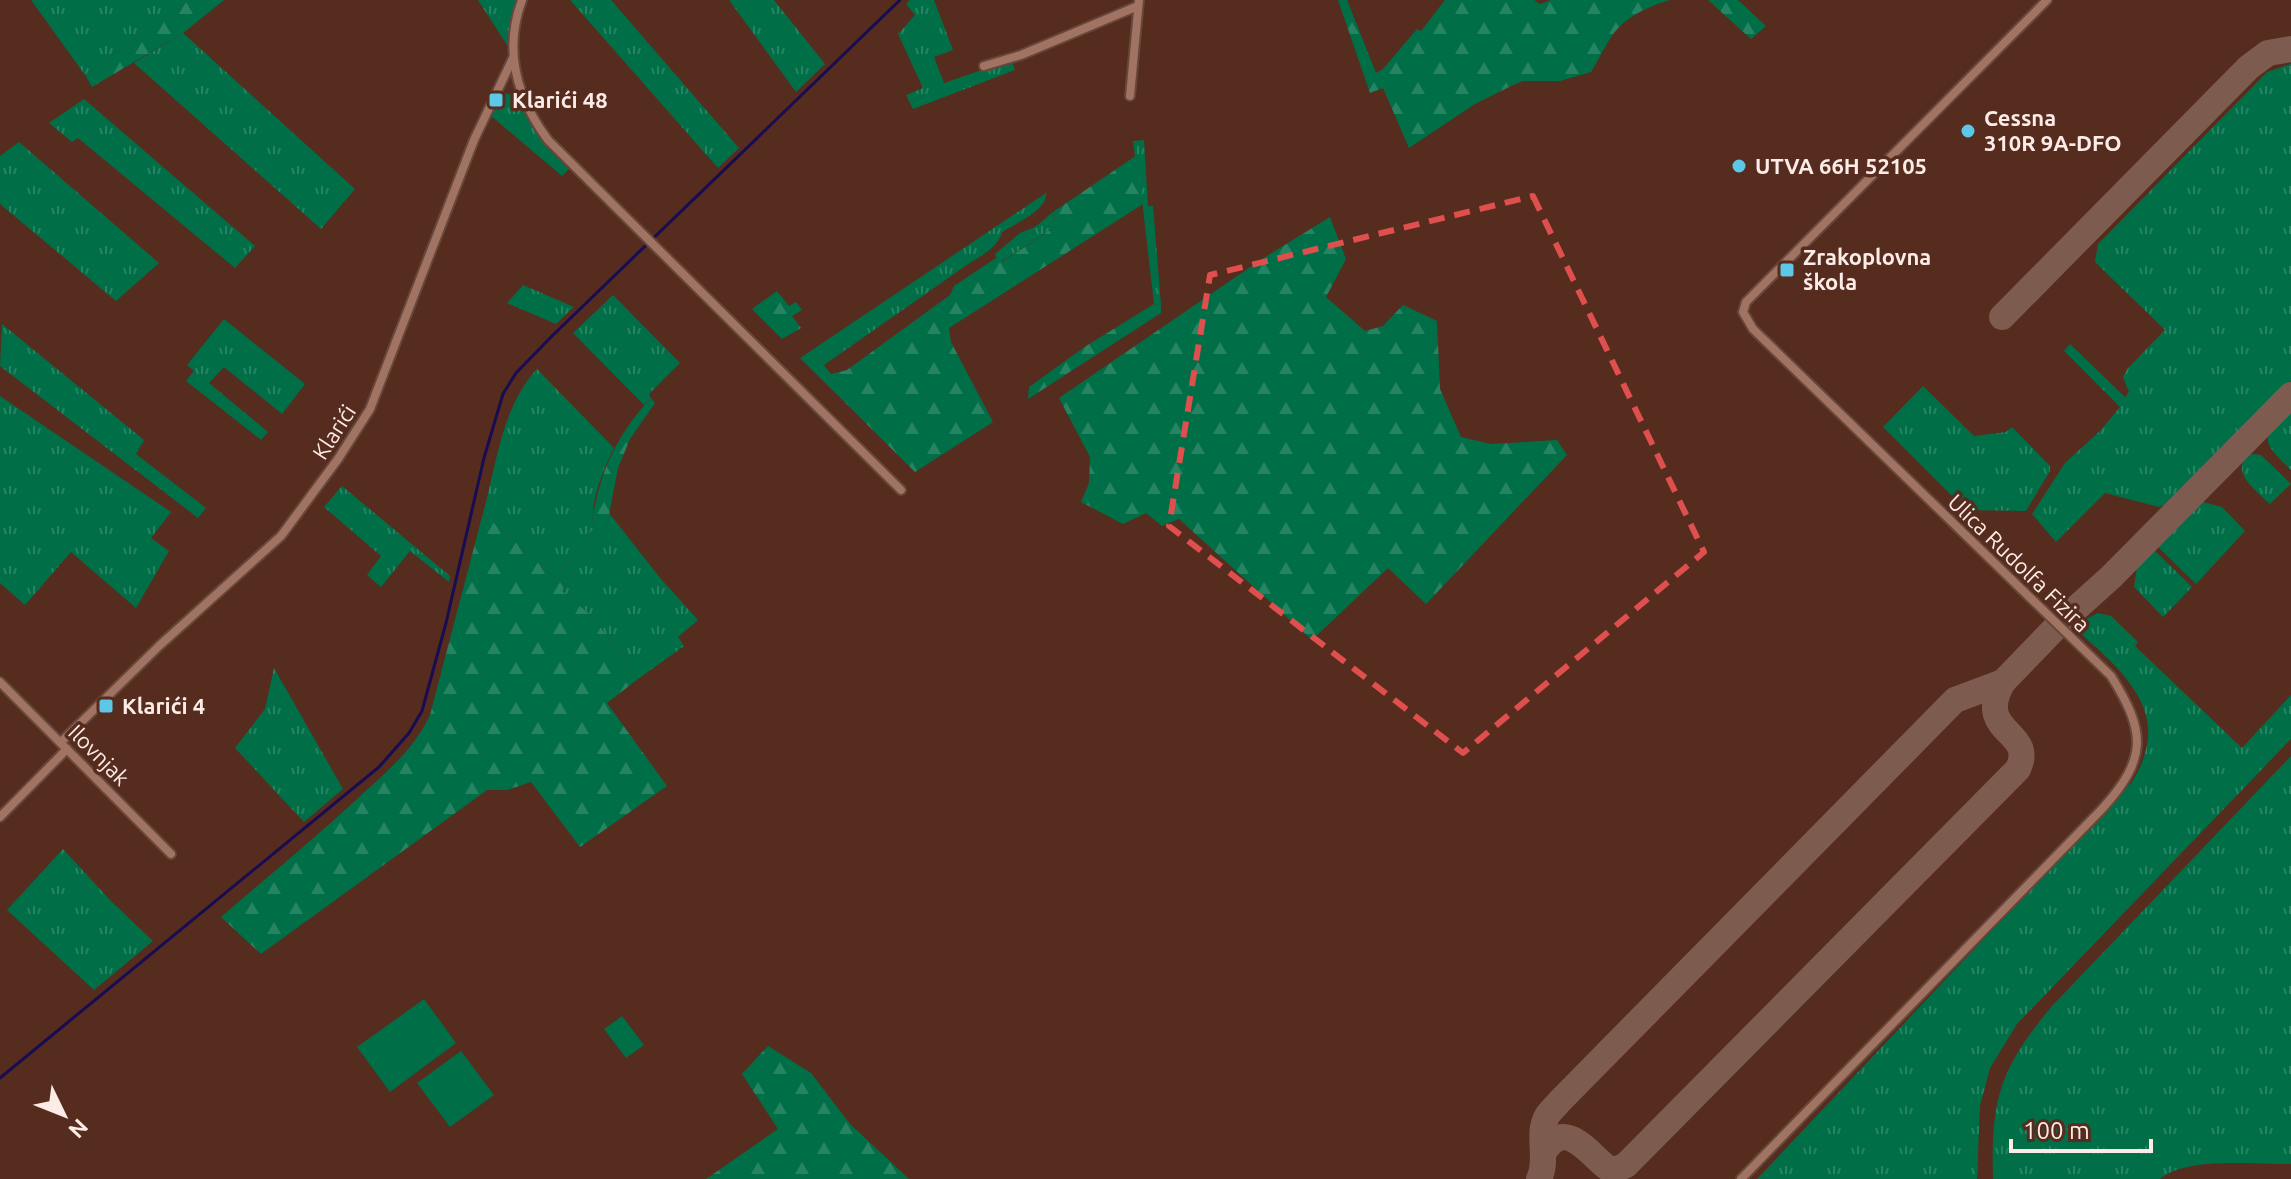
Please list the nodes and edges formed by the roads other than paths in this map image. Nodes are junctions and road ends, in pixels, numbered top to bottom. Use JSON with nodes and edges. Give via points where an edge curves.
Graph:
{"nodes":[{"id":1,"x":522,"y":0,"type":"edge"},
{"id":2,"x":2047,"y":0,"type":"edge"},
{"id":3,"x":1139,"y":3,"type":"edge"},
{"id":4,"x":513,"y":58,"type":"junction"},
{"id":5,"x":984,"y":66,"type":"dead end"},
{"id":6,"x":1130,"y":96,"type":"dead end"},
{"id":7,"x":901,"y":490,"type":"dead end"},
{"id":8,"x":0,"y":682,"type":"edge"},
{"id":9,"x":64,"y":745,"type":"junction"},
{"id":10,"x":0,"y":817,"type":"edge"},
{"id":11,"x":171,"y":854,"type":"dead end"},
{"id":12,"x":1741,"y":1179,"type":"edge"}],
"edges":[{"from":1,"to":4,"type":"street"},
{"from":2,"to":12,"type":"street","name":"Ulica Rudolfa Fizira","via":[[1746,302],[1743,312],[1764,341],[2111,676],[2135,724],[2133,764],[2124,785],[2102,809]]},
{"from":3,"to":5,"type":"street"},
{"from":3,"to":6,"type":"street"},
{"from":4,"to":7,"type":"street","via":[[519,87],[559,151]]},
{"from":4,"to":9,"type":"street","name":"Klarići","via":[[474,140],[370,409],[338,459],[281,536],[159,646]]},
{"from":8,"to":9,"type":"street","name":"Ilovnjak"},
{"from":9,"to":10,"type":"street","name":"Klarići"},
{"from":9,"to":11,"type":"street","name":"Ilovnjak"}]}
